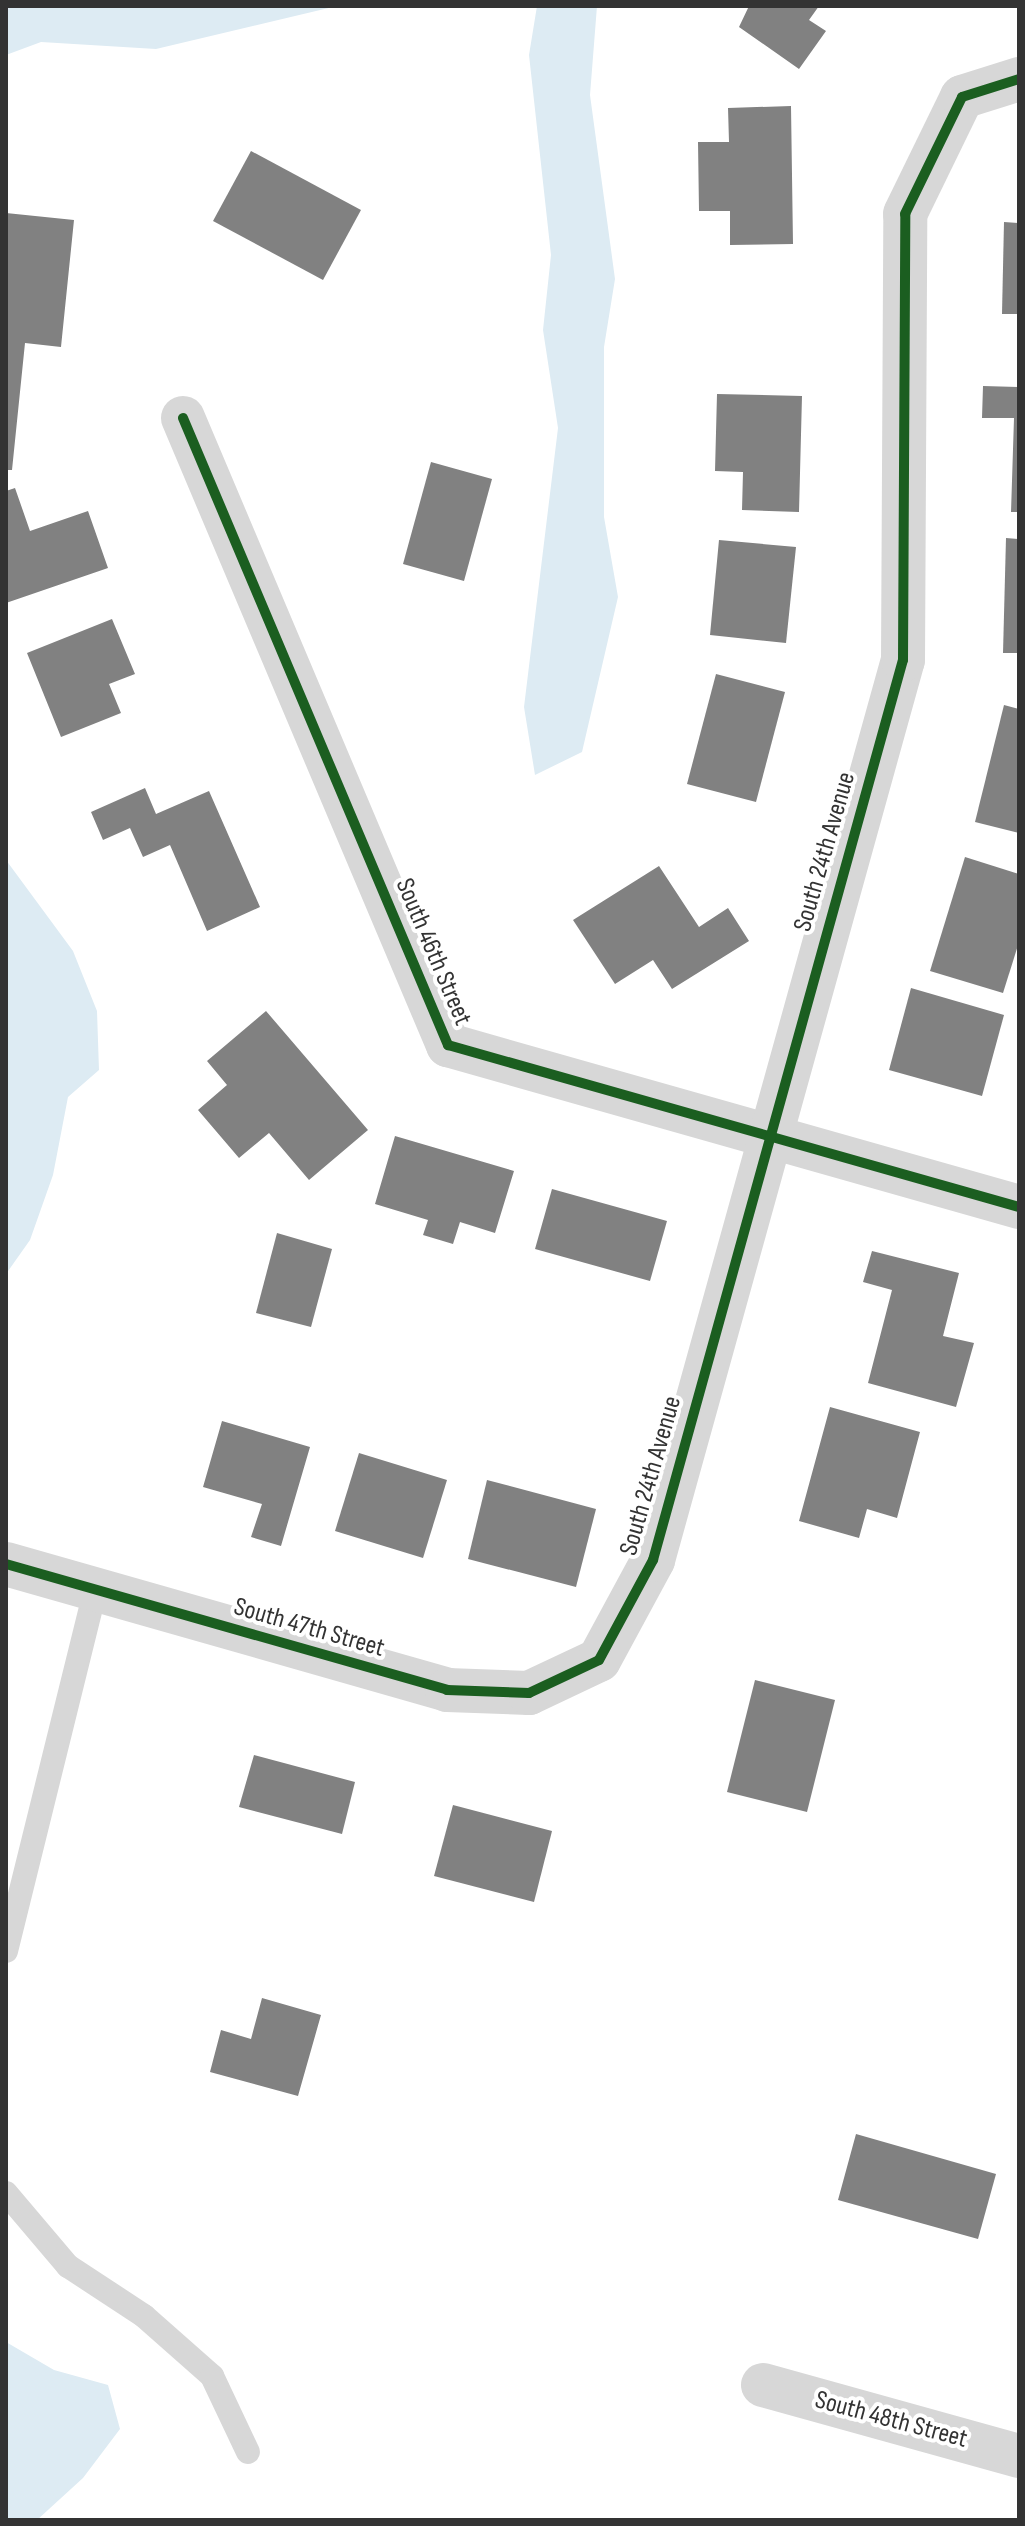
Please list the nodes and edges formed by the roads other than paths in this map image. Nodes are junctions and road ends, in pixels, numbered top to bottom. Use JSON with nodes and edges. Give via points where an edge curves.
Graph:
{"nodes":[{"id":1,"x":1019,"y":79,"type":"edge"},
{"id":2,"x":183,"y":418,"type":"dead end"},
{"id":3,"x":769,"y":1135,"type":"junction"},
{"id":4,"x":1019,"y":1207,"type":"edge"},
{"id":5,"x":16,"y":1567,"type":"edge"},
{"id":6,"x":95,"y":1591,"type":"junction"},
{"id":7,"x":599,"y":1660,"type":"joint"},
{"id":8,"x":6,"y":1951,"type":"edge"},
{"id":9,"x":6,"y":2193,"type":"edge"},
{"id":10,"x":763,"y":2385,"type":"dead end"},
{"id":11,"x":248,"y":2452,"type":"dead end"},
{"id":12,"x":1019,"y":2456,"type":"edge"}],
"edges":[{"from":1,"to":3,"type":"street","name":"South 24th Avenue","via":[[962,97],[905,214],[903,660]]},
{"from":2,"to":3,"type":"street","name":"South 46th Street","via":[[448,1045]]},
{"from":3,"to":4,"type":"street","name":"South 46th Street"},
{"from":3,"to":7,"type":"street","name":"South 24th Avenue","via":[[653,1560]]},
{"from":5,"to":6,"type":"street","name":"South 47th Street"},
{"from":6,"to":7,"type":"street","name":"South 47th Street","via":[[447,1690],[529,1693]]},
{"from":6,"to":8,"type":"lane"},
{"from":9,"to":11,"type":"lane","via":[[68,2266],[144,2316],[212,2376]]},
{"from":10,"to":12,"type":"street","name":"South 48th Street"}]}
